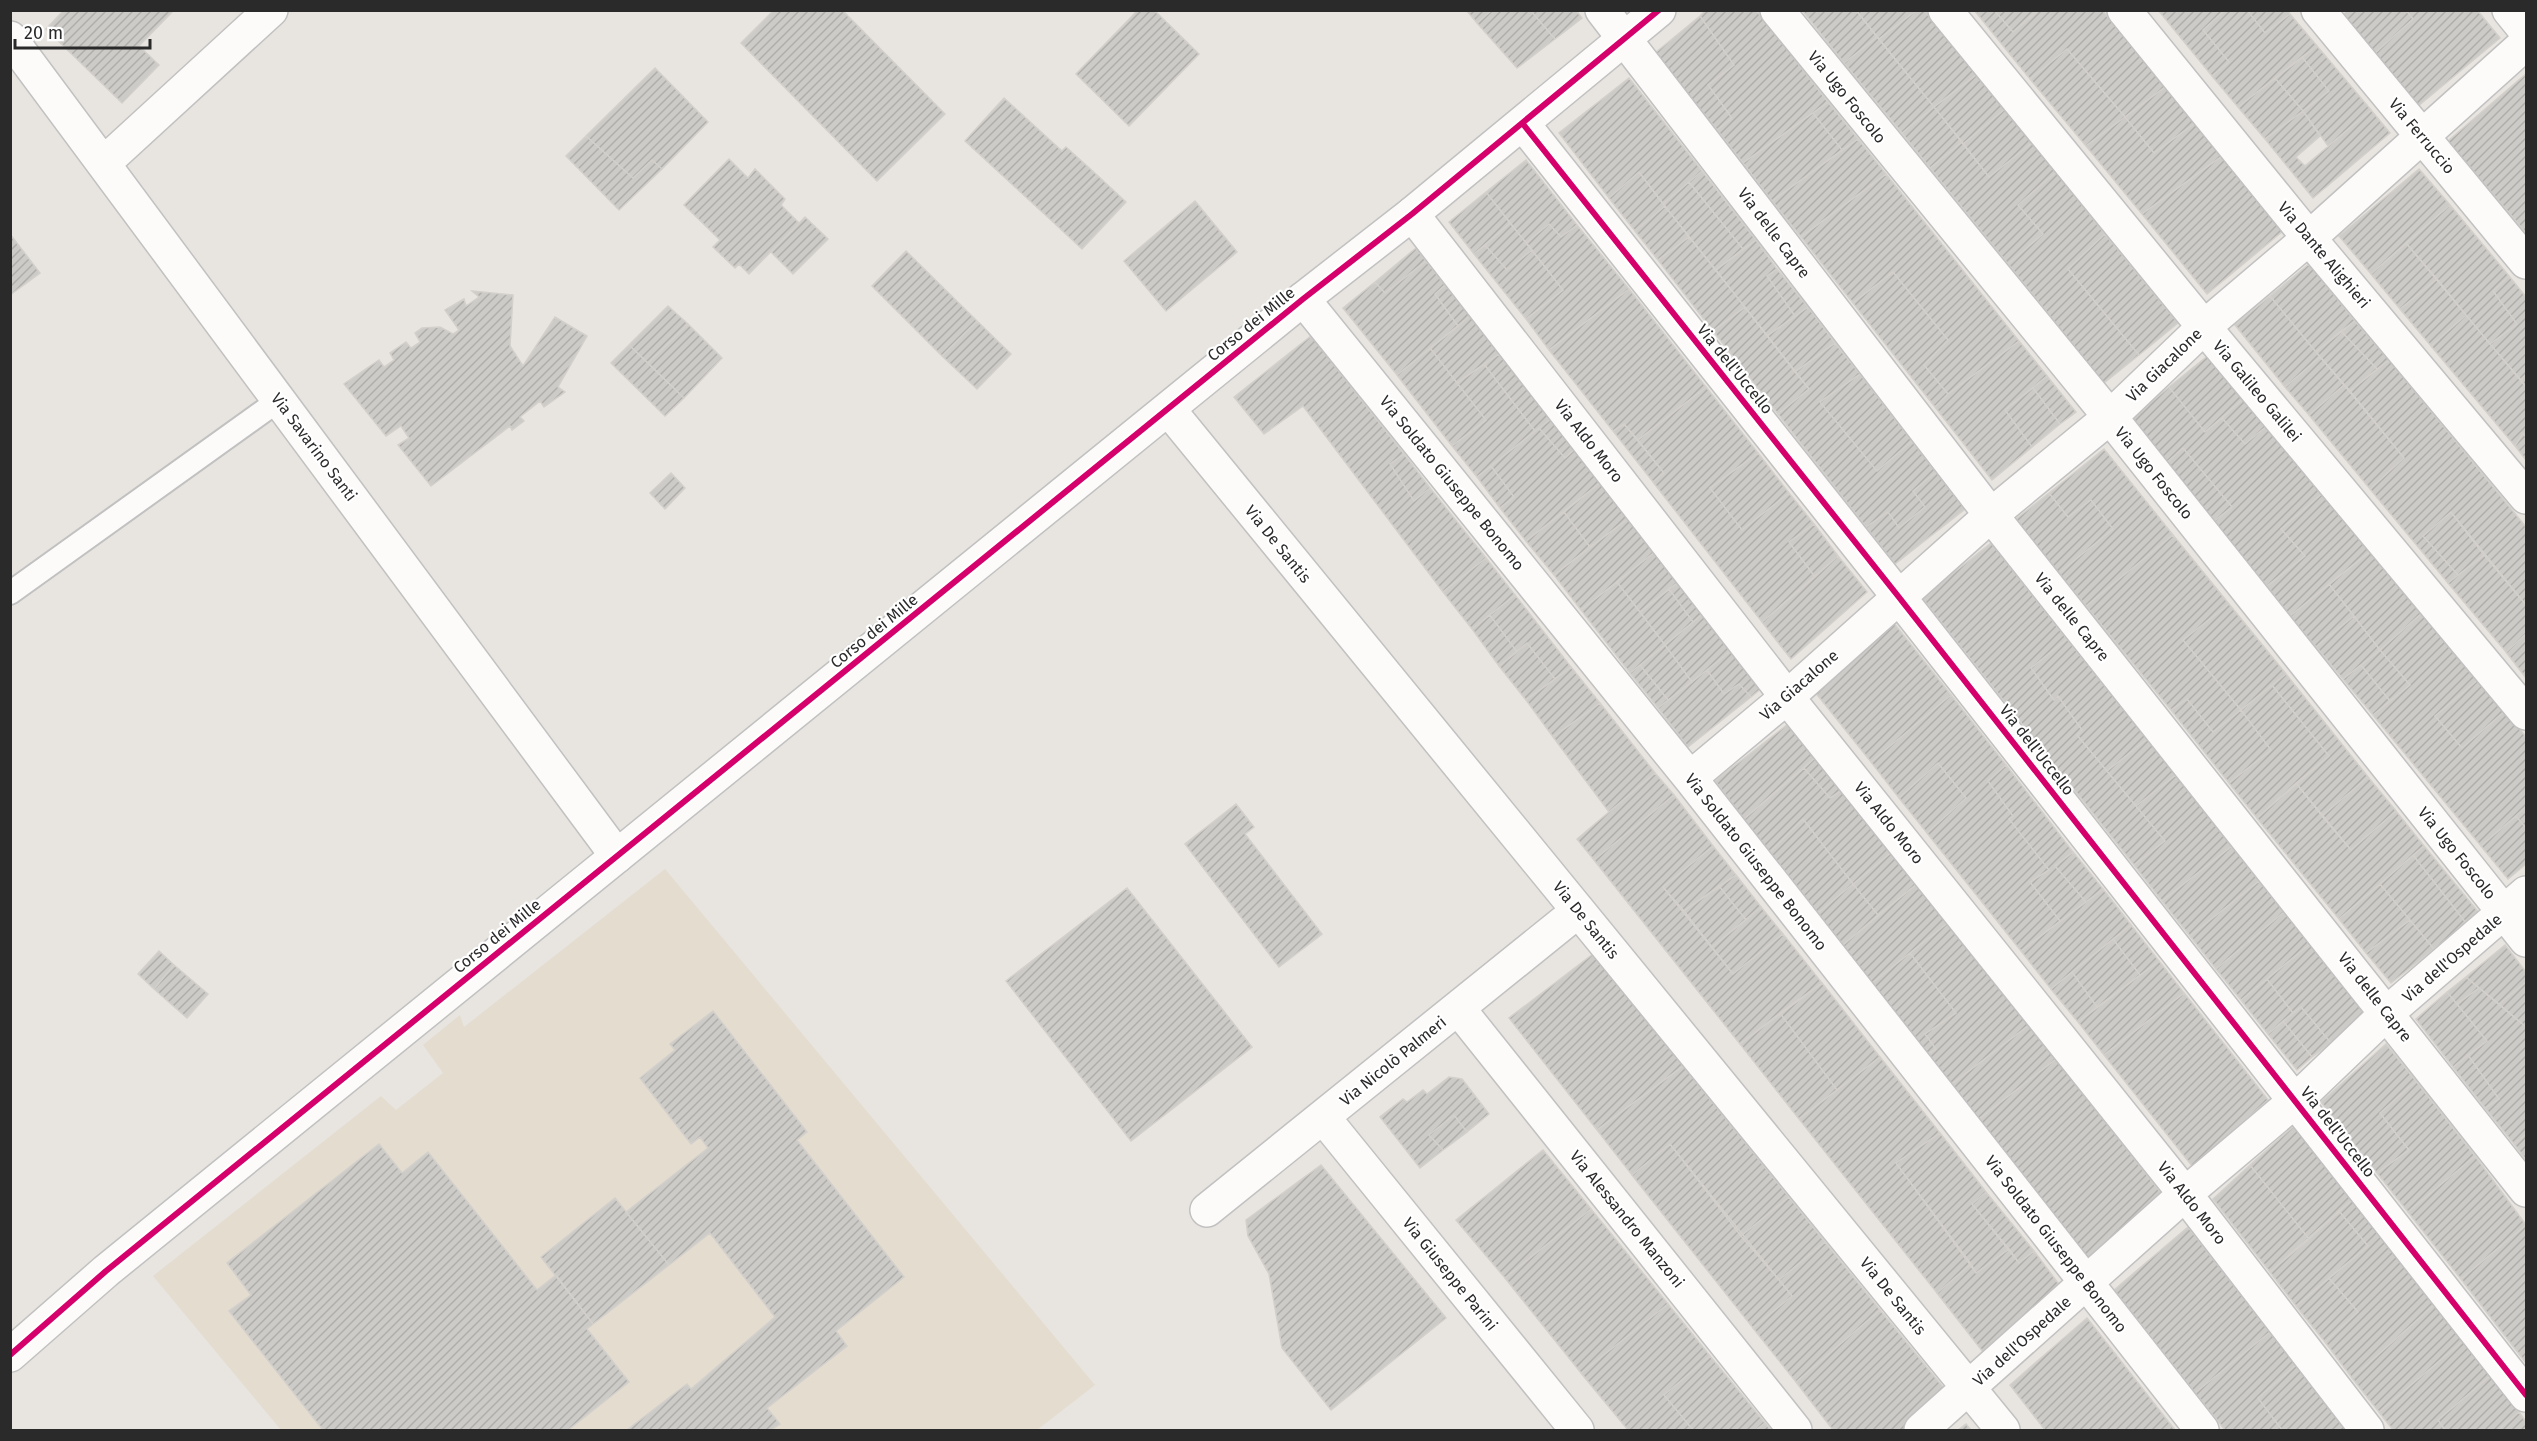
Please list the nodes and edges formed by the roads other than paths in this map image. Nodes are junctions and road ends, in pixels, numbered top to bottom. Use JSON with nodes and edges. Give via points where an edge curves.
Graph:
{"nodes":[{"id":1,"x":271,"y":10,"type":"edge"},
{"id":2,"x":1602,"y":10,"type":"edge"},
{"id":3,"x":1659,"y":10,"type":"edge"},
{"id":4,"x":1777,"y":10,"type":"edge"},
{"id":5,"x":1945,"y":10,"type":"edge"},
{"id":6,"x":2124,"y":10,"type":"edge"},
{"id":7,"x":2319,"y":10,"type":"edge"},
{"id":8,"x":2509,"y":10,"type":"edge"},
{"id":9,"x":2526,"y":31,"type":"edge"},
{"id":10,"x":10,"y":38,"type":"edge"},
{"id":11,"x":1625,"y":38,"type":"junction"},
{"id":12,"x":2526,"y":43,"type":"edge"},
{"id":13,"x":1523,"y":124,"type":"junction"},
{"id":14,"x":2421,"y":136,"type":"junction"},
{"id":15,"x":104,"y":163,"type":"junction"},
{"id":16,"x":1412,"y":214,"type":"junction"},
{"id":17,"x":2309,"y":238,"type":"junction"},
{"id":18,"x":2526,"y":262,"type":"edge"},
{"id":19,"x":1303,"y":299,"type":"junction"},
{"id":20,"x":2204,"y":327,"type":"junction"},
{"id":21,"x":279,"y":400,"type":"junction"},
{"id":22,"x":1169,"y":410,"type":"junction"},
{"id":23,"x":2110,"y":417,"type":"junction"},
{"id":24,"x":2526,"y":497,"type":"edge"},
{"id":25,"x":1991,"y":515,"type":"junction"},
{"id":26,"x":10,"y":593,"type":"edge"},
{"id":27,"x":1898,"y":596,"type":"junction"},
{"id":28,"x":1787,"y":696,"type":"junction"},
{"id":29,"x":2526,"y":713,"type":"edge"},
{"id":30,"x":1690,"y":778,"type":"junction"},
{"id":31,"x":617,"y":856,"type":"junction"},
{"id":32,"x":2516,"y":903,"type":"edge"},
{"id":33,"x":1578,"y":911,"type":"junction"},
{"id":34,"x":2526,"y":940,"type":"edge"},
{"id":35,"x":1458,"y":1008,"type":"junction"},
{"id":36,"x":2387,"y":1013,"type":"junction"},
{"id":37,"x":2296,"y":1100,"type":"junction"},
{"id":38,"x":1323,"y":1117,"type":"junction"},
{"id":39,"x":2526,"y":1190,"type":"edge"},
{"id":40,"x":2186,"y":1194,"type":"junction"},
{"id":41,"x":1207,"y":1210,"type":"dead end"},
{"id":42,"x":106,"y":1271,"type":"junction"},
{"id":43,"x":2087,"y":1284,"type":"junction"},
{"id":44,"x":10,"y":1330,"type":"edge"},
{"id":45,"x":10,"y":1355,"type":"edge"},
{"id":46,"x":1969,"y":1388,"type":"junction"},
{"id":47,"x":2526,"y":1395,"type":"edge"},
{"id":48,"x":1577,"y":1431,"type":"edge"},
{"id":49,"x":1795,"y":1431,"type":"edge"},
{"id":50,"x":1921,"y":1431,"type":"edge"},
{"id":51,"x":2003,"y":1431,"type":"edge"},
{"id":52,"x":2202,"y":1431,"type":"edge"},
{"id":53,"x":2367,"y":1431,"type":"edge"}],
"edges":[{"from":1,"to":15,"type":"street"},
{"from":2,"to":11,"type":"street","name":"Via delle Capre"},
{"from":3,"to":11,"type":"street","name":"Corso dei Mille"},
{"from":4,"to":23,"type":"street","name":"Via Ugo Foscolo"},
{"from":5,"to":20,"type":"street","name":"Via Galileo Galilei"},
{"from":6,"to":17,"type":"street","name":"Via Dante Alighieri"},
{"from":7,"to":14,"type":"street","name":"Via Ferruccio"},
{"from":8,"to":9,"type":"street"},
{"from":10,"to":15,"type":"street","name":"Via Savarino Santi"},
{"from":11,"to":13,"type":"street","name":"Corso dei Mille"},
{"from":11,"to":25,"type":"street","name":"Via delle Capre"},
{"from":12,"to":14,"type":"street","name":"Via Giacalone"},
{"from":13,"to":16,"type":"street","name":"Corso dei Mille"},
{"from":13,"to":27,"type":"street","name":"Via dell'Uccello"},
{"from":14,"to":17,"type":"street","name":"Via Giacalone"},
{"from":14,"to":18,"type":"street","name":"Via Ferruccio"},
{"from":15,"to":21,"type":"street","name":"Via Savarino Santi"},
{"from":16,"to":19,"type":"street","name":"Corso dei Mille"},
{"from":16,"to":28,"type":"street","name":"Via Aldo Moro"},
{"from":17,"to":20,"type":"street","name":"Via Giacalone"},
{"from":17,"to":24,"type":"street","name":"Via Dante Alighieri"},
{"from":19,"to":22,"type":"street","name":"Corso dei Mille"},
{"from":19,"to":30,"type":"street","name":"Via Soldato Giuseppe Bonomo"},
{"from":20,"to":23,"type":"street","name":"Via Giacalone"},
{"from":20,"to":29,"type":"street","name":"Via Galileo Galilei"},
{"from":21,"to":26,"type":"lane"},
{"from":21,"to":31,"type":"street","name":"Via Savarino Santi"},
{"from":22,"to":31,"type":"street","name":"Corso dei Mille"},
{"from":22,"to":33,"type":"street","name":"Via De Santis"},
{"from":23,"to":25,"type":"street","name":"Via Giacalone"},
{"from":23,"to":32,"type":"street","name":"Via Ugo Foscolo"},
{"from":25,"to":27,"type":"street","name":"Via Giacalone"},
{"from":25,"to":36,"type":"street","name":"Via delle Capre"},
{"from":27,"to":28,"type":"street","name":"Via Giacalone"},
{"from":27,"to":37,"type":"street","name":"Via dell'Uccello"},
{"from":28,"to":30,"type":"street","name":"Via Giacalone"},
{"from":28,"to":40,"type":"street","name":"Via Aldo Moro"},
{"from":30,"to":43,"type":"street","name":"Via Soldato Giuseppe Bonomo"},
{"from":31,"to":42,"type":"street","name":"Corso dei Mille"},
{"from":32,"to":34,"type":"street","name":"Via Ugo Foscolo"},
{"from":32,"to":36,"type":"street","name":"Via dell'Ospedale"},
{"from":33,"to":35,"type":"street","name":"Via Nicolò Palmeri"},
{"from":33,"to":46,"type":"street","name":"Via De Santis"},
{"from":35,"to":38,"type":"street","name":"Via Nicolò Palmeri"},
{"from":35,"to":49,"type":"street","name":"Via Alessandro Manzoni"},
{"from":36,"to":37,"type":"street","name":"Via dell'Ospedale"},
{"from":36,"to":39,"type":"street","name":"Via delle Capre"},
{"from":37,"to":40,"type":"street","name":"Via dell'Ospedale"},
{"from":37,"to":47,"type":"street","name":"Via dell'Uccello"},
{"from":38,"to":41,"type":"street","name":"Via Nicolò Palmeri"},
{"from":38,"to":48,"type":"street","name":"Via Giuseppe Parini"},
{"from":40,"to":43,"type":"street","name":"Via dell'Ospedale"},
{"from":40,"to":53,"type":"street","name":"Via Aldo Moro"},
{"from":42,"to":44,"type":"street"},
{"from":42,"to":45,"type":"street"},
{"from":43,"to":46,"type":"street","name":"Via dell'Ospedale"},
{"from":43,"to":52,"type":"street","name":"Via Soldato Giuseppe Bonomo"},
{"from":46,"to":50,"type":"street","name":"Via dell'Ospedale"},
{"from":46,"to":51,"type":"street","name":"Via De Santis"}]}
